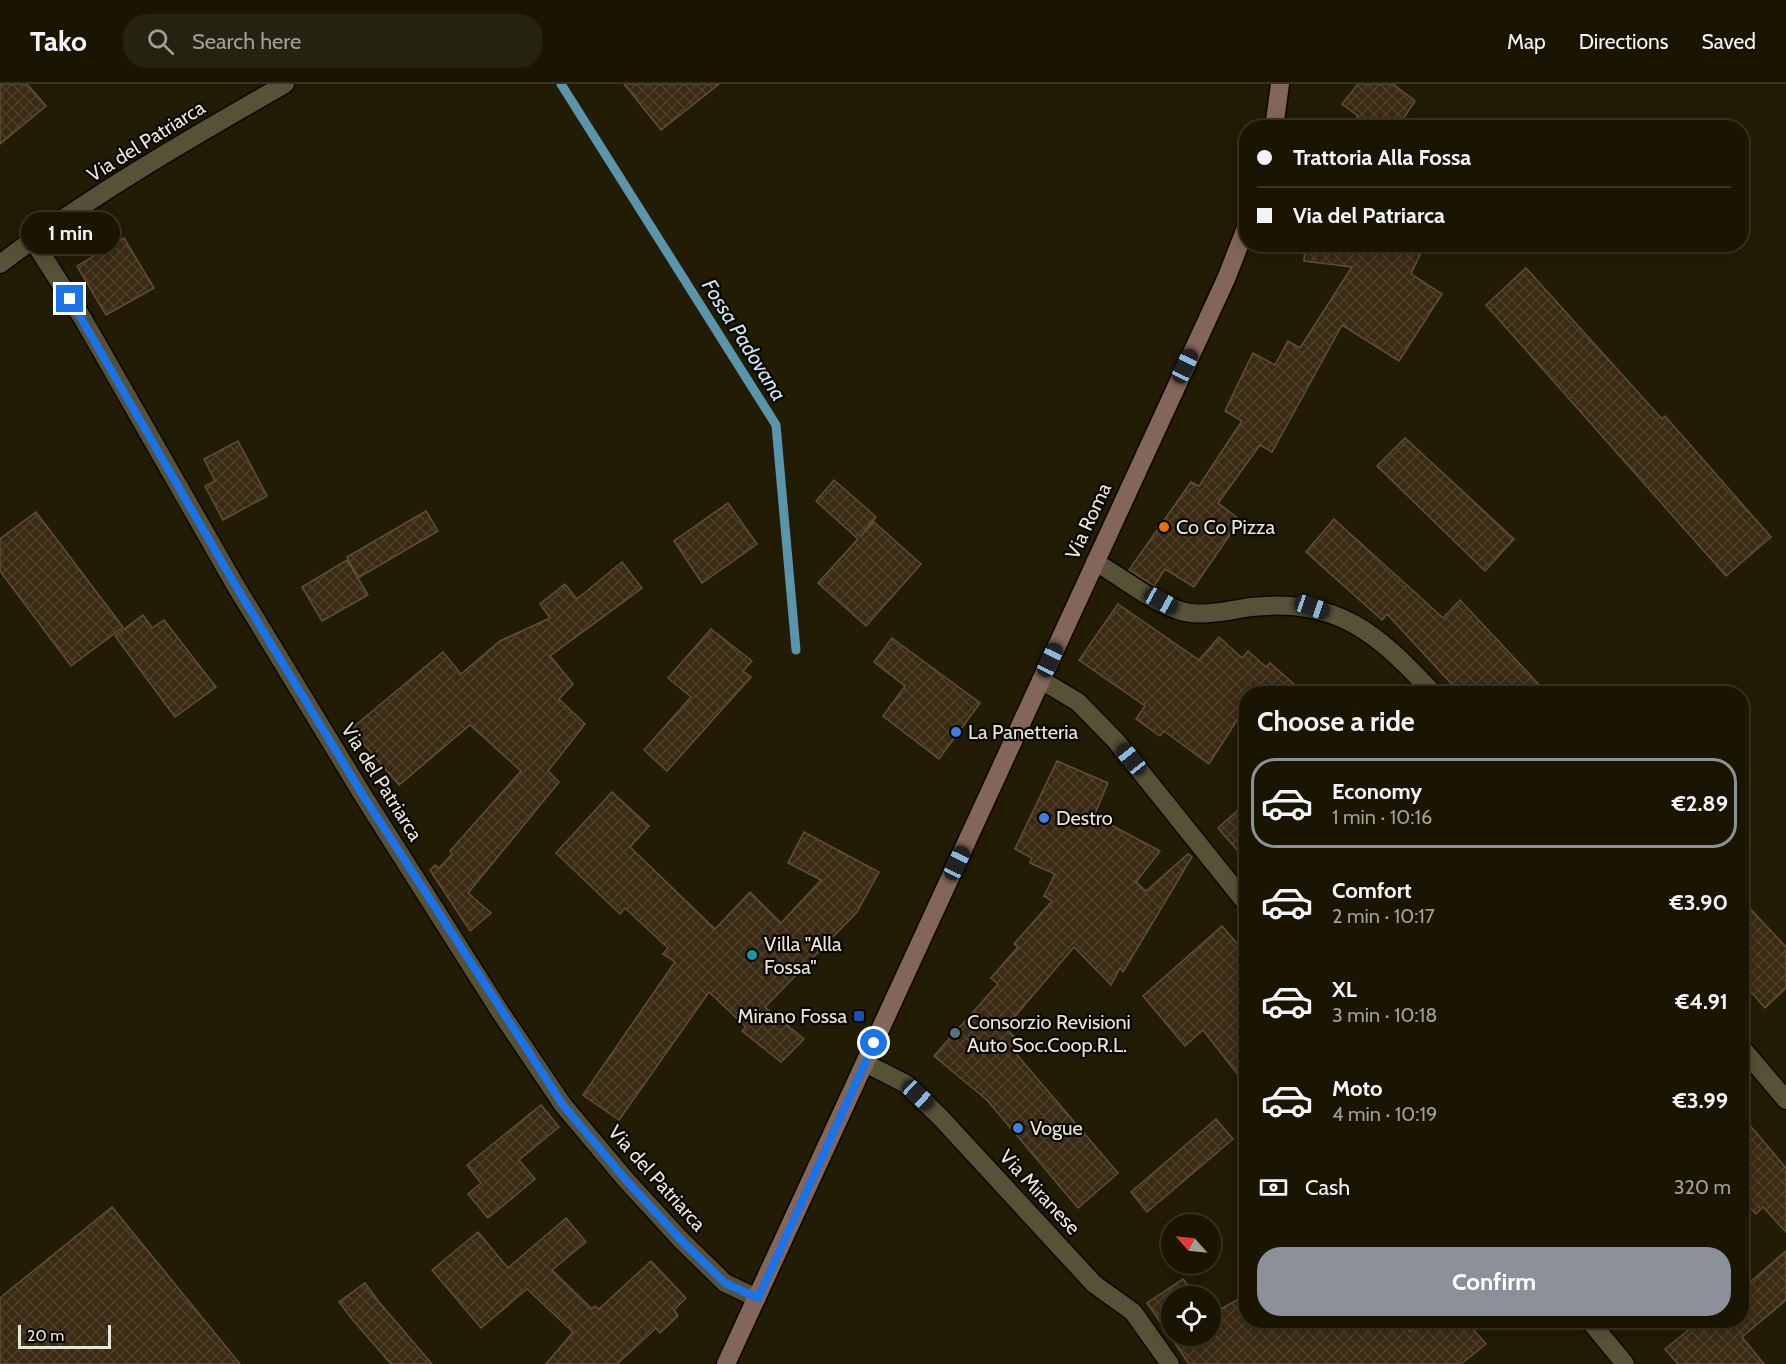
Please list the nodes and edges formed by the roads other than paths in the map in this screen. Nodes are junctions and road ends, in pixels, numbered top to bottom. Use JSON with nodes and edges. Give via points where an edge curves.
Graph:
{"nodes":[{"id":1,"x":285,"y":84,"type":"edge"},
{"id":2,"x":1280,"y":84,"type":"edge"},
{"id":3,"x":1275,"y":120,"type":"edge"},
{"id":4,"x":33,"y":239,"type":"junction"},
{"id":5,"x":1239,"y":246,"type":"edge"},
{"id":6,"x":0,"y":264,"type":"edge"},
{"id":7,"x":1095,"y":562,"type":"junction"},
{"id":8,"x":1041,"y":680,"type":"junction"},
{"id":9,"x":1426,"y":686,"type":"edge"},
{"id":10,"x":1239,"y":894,"type":"edge"},
{"id":11,"x":1749,"y":1056,"type":"edge"},
{"id":12,"x":865,"y":1063,"type":"junction"},
{"id":13,"x":1786,"y":1100,"type":"edge"},
{"id":14,"x":758,"y":1298,"type":"junction"},
{"id":15,"x":1596,"y":1328,"type":"edge"},
{"id":16,"x":726,"y":1364,"type":"edge"},
{"id":17,"x":1170,"y":1364,"type":"edge"},
{"id":18,"x":1625,"y":1364,"type":"edge"}],
"edges":[{"from":1,"to":4,"type":"street","name":"Via del Patriarca","via":[[162,154]]},
{"from":2,"to":3,"type":"main road"},
{"from":4,"to":6,"type":"street","name":"Via del Patriarca"},
{"from":4,"to":14,"type":"street","name":"Via del Patriarca","via":[[364,797],[563,1105],[681,1240],[725,1283]]},
{"from":5,"to":7,"type":"main road","name":"Via Roma"},
{"from":7,"to":8,"type":"main road","name":"Via Roma"},
{"from":7,"to":9,"type":"street","via":[[1179,611],[1274,605],[1312,607],[1349,620],[1402,660]]},
{"from":8,"to":10,"type":"street","via":[[1078,702],[1116,741]]},
{"from":8,"to":12,"type":"main road","name":"Via Roma"},
{"from":11,"to":13,"type":"street"},
{"from":12,"to":14,"type":"main road"},
{"from":12,"to":17,"type":"street","name":"Via Miranese","via":[[906,1084],[941,1118],[1094,1284],[1132,1312]]},
{"from":14,"to":16,"type":"main road"},
{"from":15,"to":18,"type":"street"}]}
